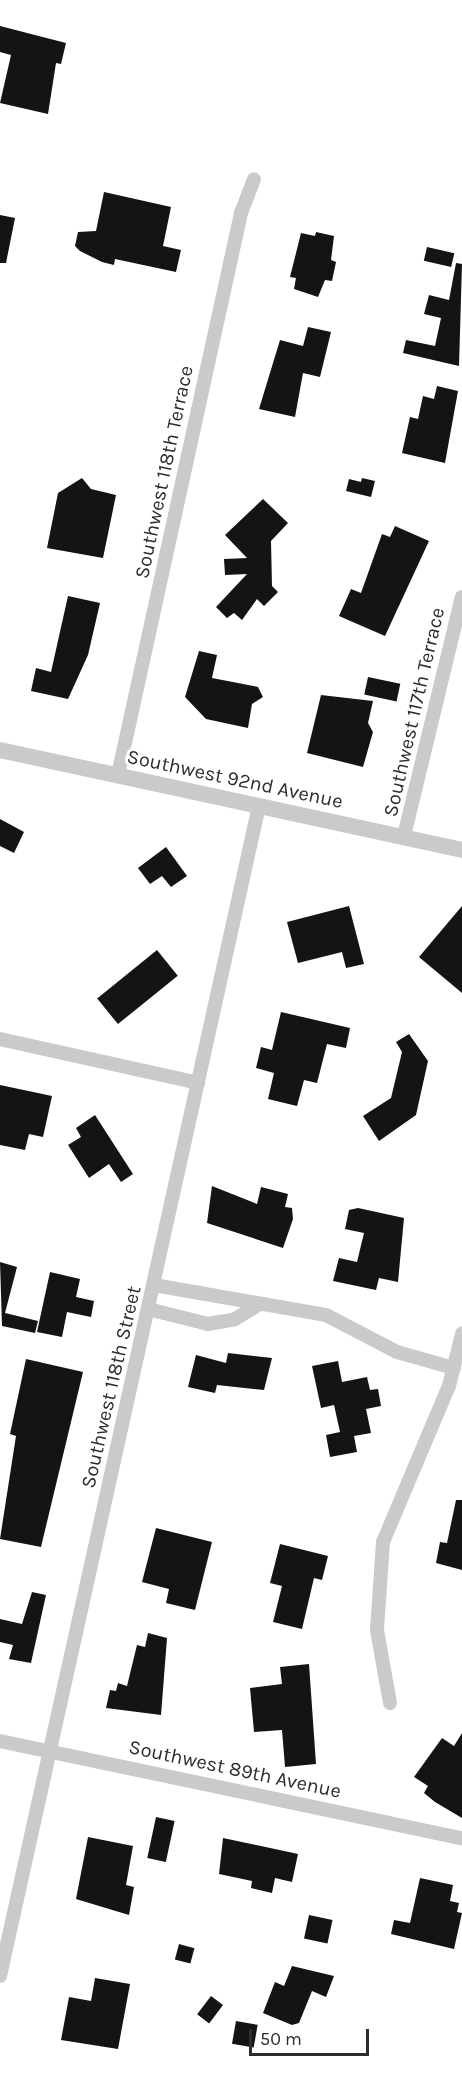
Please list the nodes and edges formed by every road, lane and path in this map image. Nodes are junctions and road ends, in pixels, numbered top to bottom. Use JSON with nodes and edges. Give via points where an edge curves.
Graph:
{"nodes":[{"id":1,"x":254,"y":179,"type":"dead end"},
{"id":2,"x":462,"y":597,"type":"edge"},
{"id":3,"x":0,"y":750,"type":"edge"},
{"id":4,"x":118,"y":775,"type":"junction"},
{"id":5,"x":259,"y":806,"type":"junction"},
{"id":6,"x":404,"y":836,"type":"junction"},
{"id":7,"x":462,"y":850,"type":"edge"},
{"id":8,"x":0,"y":1040,"type":"edge"},
{"id":9,"x":198,"y":1083,"type":"junction"},
{"id":10,"x":154,"y":1286,"type":"junction"},
{"id":11,"x":257,"y":1306,"type":"junction"},
{"id":12,"x":148,"y":1309,"type":"junction"},
{"id":13,"x":462,"y":1334,"type":"edge"},
{"id":14,"x":454,"y":1368,"type":"junction"},
{"id":15,"x":390,"y":1703,"type":"dead end"},
{"id":16,"x":0,"y":1741,"type":"edge"},
{"id":17,"x":50,"y":1749,"type":"junction"},
{"id":18,"x":462,"y":1838,"type":"edge"},
{"id":19,"x":0,"y":1976,"type":"edge"}],
"edges":[{"from":1,"to":4,"type":"street","name":"Southwest 118th Terrace","via":[[241,213]]},
{"from":2,"to":6,"type":"street","name":"Southwest 117th Terrace"},
{"from":3,"to":4,"type":"street","name":"Southwest 92nd Avenue"},
{"from":4,"to":5,"type":"street","name":"Southwest 92nd Avenue"},
{"from":5,"to":6,"type":"street","name":"Southwest 92nd Avenue"},
{"from":5,"to":9,"type":"street","name":"Southwest 118th Street"},
{"from":6,"to":7,"type":"street","name":"Southwest 92nd Avenue"},
{"from":8,"to":9,"type":"street"},
{"from":9,"to":10,"type":"street","name":"Southwest 118th Street"},
{"from":10,"to":11,"type":"street"},
{"from":10,"to":12,"type":"street","name":"Southwest 118th Street"},
{"from":11,"to":12,"type":"street","via":[[208,1324]]},
{"from":11,"to":14,"type":"street","via":[[326,1315],[397,1352]]},
{"from":12,"to":17,"type":"street","name":"Southwest 118th Street"},
{"from":13,"to":14,"type":"street"},
{"from":14,"to":15,"type":"street","via":[[383,1542],[377,1630]]},
{"from":16,"to":17,"type":"street","name":"Southwest 89th Avenue"},
{"from":17,"to":18,"type":"street","name":"Southwest 89th Avenue"},
{"from":17,"to":19,"type":"street","name":"Southwest 118th Street"}]}
